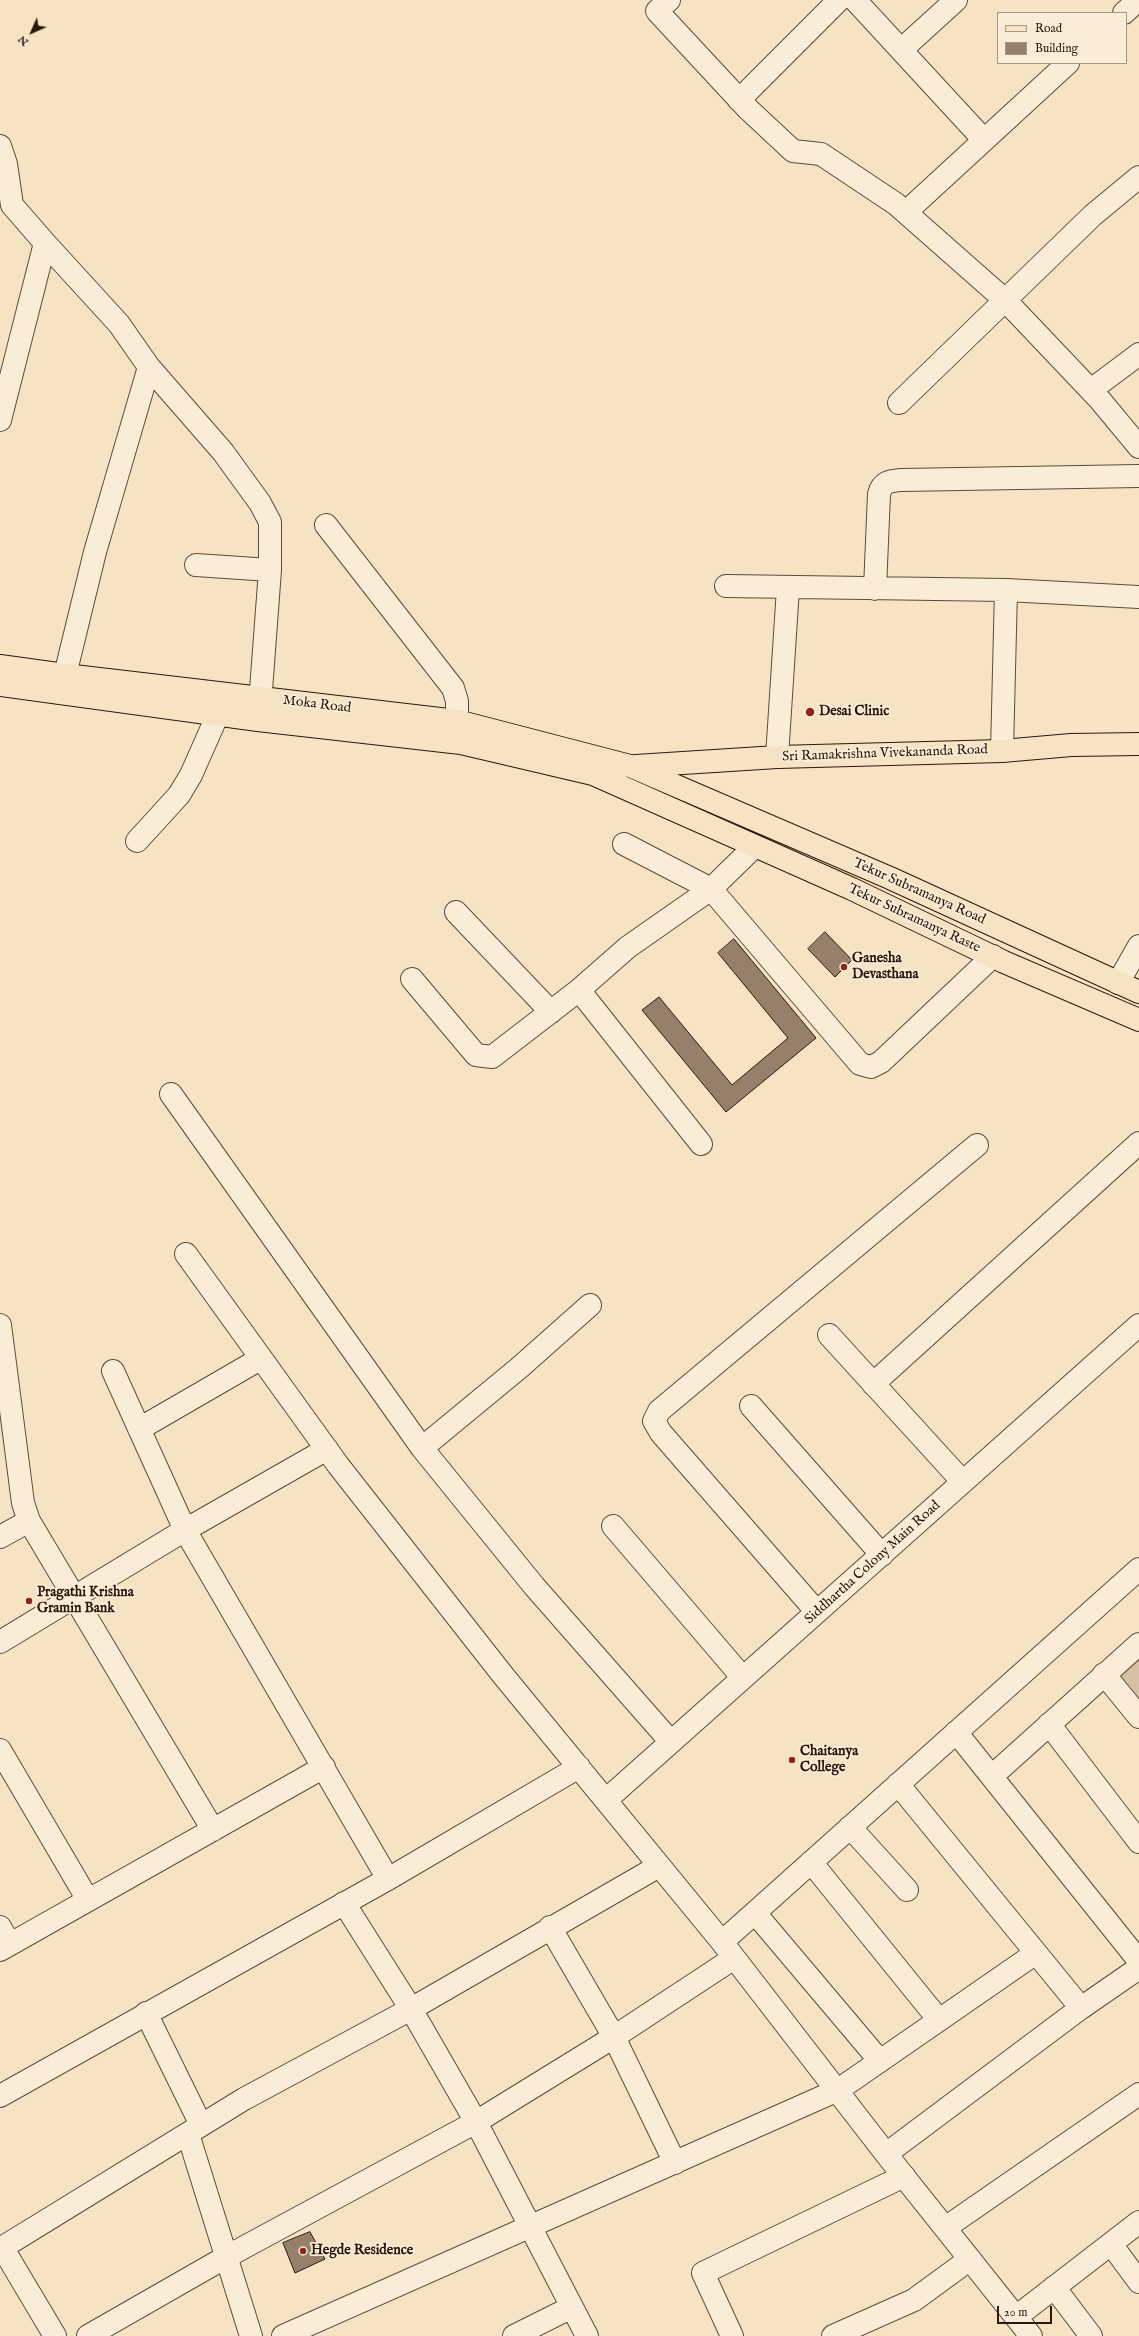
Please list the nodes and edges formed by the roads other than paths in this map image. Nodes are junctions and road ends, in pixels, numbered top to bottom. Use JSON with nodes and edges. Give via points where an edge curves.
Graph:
{"nodes":[{"id":1,"x":839,"y":0,"type":"edge"},
{"id":2,"x":855,"y":0,"type":"edge"},
{"id":3,"x":956,"y":0,"type":"edge"},
{"id":4,"x":1138,"y":0,"type":"edge"},
{"id":5,"x":658,"y":4,"type":"edge"},
{"id":6,"x":1125,"y":12,"type":"edge"},
{"id":7,"x":901,"y":50,"type":"junction"},
{"id":8,"x":1067,"y":64,"type":"edge"},
{"id":9,"x":739,"y":100,"type":"junction"},
{"id":10,"x":984,"y":140,"type":"junction"},
{"id":11,"x":0,"y":146,"type":"edge"},
{"id":12,"x":1139,"y":177,"type":"edge"},
{"id":13,"x":906,"y":212,"type":"junction"},
{"id":14,"x":45,"y":243,"type":"junction"},
{"id":15,"x":1006,"y":300,"type":"junction"},
{"id":16,"x":1139,"y":354,"type":"edge"},
{"id":17,"x":149,"y":367,"type":"junction"},
{"id":18,"x":1091,"y":390,"type":"junction"},
{"id":19,"x":899,"y":403,"type":"dead end"},
{"id":20,"x":0,"y":420,"type":"edge"},
{"id":21,"x":1139,"y":446,"type":"edge"},
{"id":22,"x":1139,"y":476,"type":"edge"},
{"id":23,"x":326,"y":525,"type":"dead end"},
{"id":24,"x":196,"y":565,"type":"dead end"},
{"id":25,"x":270,"y":570,"type":"junction"},
{"id":26,"x":726,"y":586,"type":"dead end"},
{"id":27,"x":788,"y":588,"type":"junction"},
{"id":28,"x":876,"y":589,"type":"junction"},
{"id":29,"x":1006,"y":590,"type":"junction"},
{"id":30,"x":1139,"y":597,"type":"edge"},
{"id":31,"x":0,"y":666,"type":"edge"},
{"id":32,"x":65,"y":676,"type":"junction"},
{"id":33,"x":0,"y":685,"type":"edge"},
{"id":34,"x":260,"y":698,"type":"junction"},
{"id":35,"x":218,"y":714,"type":"junction"},
{"id":36,"x":258,"y":720,"type":"junction"},
{"id":37,"x":457,"y":721,"type":"junction"},
{"id":38,"x":1139,"y":744,"type":"edge"},
{"id":39,"x":1002,"y":751,"type":"junction"},
{"id":40,"x":777,"y":757,"type":"junction"},
{"id":41,"x":630,"y":766,"type":"junction"},
{"id":42,"x":593,"y":774,"type":"junction"},
{"id":43,"x":137,"y":841,"type":"dead end"},
{"id":44,"x":624,"y":844,"type":"dead end"},
{"id":45,"x":754,"y":847,"type":"junction"},
{"id":46,"x":711,"y":889,"type":"junction"},
{"id":47,"x":456,"y":912,"type":"dead end"},
{"id":48,"x":1139,"y":946,"type":"edge"},
{"id":49,"x":993,"y":956,"type":"junction"},
{"id":50,"x":412,"y":978,"type":"dead end"},
{"id":51,"x":1118,"y":983,"type":"junction"},
{"id":52,"x":579,"y":990,"type":"junction"},
{"id":53,"x":1139,"y":992,"type":"edge"},
{"id":54,"x":551,"y":1012,"type":"junction"},
{"id":55,"x":1139,"y":1020,"type":"edge"},
{"id":56,"x":171,"y":1094,"type":"dead end"},
{"id":57,"x":1139,"y":1143,"type":"edge"},
{"id":58,"x":701,"y":1144,"type":"dead end"},
{"id":59,"x":977,"y":1145,"type":"dead end"},
{"id":60,"x":186,"y":1254,"type":"dead end"},
{"id":61,"x":590,"y":1305,"type":"dead end"},
{"id":62,"x":0,"y":1325,"type":"edge"},
{"id":63,"x":1139,"y":1325,"type":"edge"},
{"id":64,"x":829,"y":1334,"type":"dead end"},
{"id":65,"x":260,"y":1359,"type":"junction"},
{"id":66,"x":113,"y":1371,"type":"dead end"},
{"id":67,"x":873,"y":1384,"type":"junction"},
{"id":68,"x":751,"y":1406,"type":"dead end"},
{"id":69,"x":139,"y":1429,"type":"junction"},
{"id":70,"x":422,"y":1448,"type":"junction"},
{"id":71,"x":327,"y":1450,"type":"junction"},
{"id":72,"x":963,"y":1482,"type":"junction"},
{"id":73,"x":29,"y":1521,"type":"junction"},
{"id":74,"x":613,"y":1526,"type":"dead end"},
{"id":75,"x":185,"y":1530,"type":"junction"},
{"id":76,"x":0,"y":1537,"type":"edge"},
{"id":77,"x":882,"y":1555,"type":"junction"},
{"id":78,"x":1139,"y":1569,"type":"edge"},
{"id":79,"x":76,"y":1597,"type":"junction"},
{"id":80,"x":817,"y":1612,"type":"junction"},
{"id":81,"x":0,"y":1642,"type":"edge"},
{"id":82,"x":1139,"y":1644,"type":"edge"},
{"id":83,"x":1104,"y":1674,"type":"junction"},
{"id":84,"x":744,"y":1678,"type":"junction"},
{"id":85,"x":1139,"y":1717,"type":"edge"},
{"id":86,"x":1049,"y":1724,"type":"junction"},
{"id":87,"x":956,"y":1732,"type":"junction"},
{"id":88,"x":671,"y":1742,"type":"junction"},
{"id":89,"x":0,"y":1750,"type":"edge"},
{"id":90,"x":324,"y":1767,"type":"junction"},
{"id":91,"x":579,"y":1767,"type":"junction"},
{"id":92,"x":992,"y":1776,"type":"junction"},
{"id":93,"x":898,"y":1784,"type":"junction"},
{"id":94,"x":606,"y":1800,"type":"junction"},
{"id":95,"x":850,"y":1827,"type":"junction"},
{"id":96,"x":213,"y":1830,"type":"junction"},
{"id":97,"x":1139,"y":1842,"type":"edge"},
{"id":98,"x":812,"y":1862,"type":"junction"},
{"id":99,"x":659,"y":1866,"type":"junction"},
{"id":100,"x":388,"y":1879,"type":"junction"},
{"id":101,"x":907,"y":1890,"type":"dead end"},
{"id":102,"x":88,"y":1900,"type":"junction"},
{"id":103,"x":344,"y":1903,"type":"junction"},
{"id":104,"x":755,"y":1913,"type":"junction"},
{"id":105,"x":550,"y":1927,"type":"junction"},
{"id":106,"x":3,"y":1940,"type":"edge"},
{"id":107,"x":728,"y":1950,"type":"junction"},
{"id":108,"x":1036,"y":1953,"type":"junction"},
{"id":109,"x":1139,"y":1961,"type":"edge"},
{"id":110,"x":1139,"y":1968,"type":"edge"},
{"id":111,"x":1081,"y":2008,"type":"junction"},
{"id":112,"x":411,"y":2009,"type":"junction"},
{"id":113,"x":146,"y":2013,"type":"junction"},
{"id":114,"x":938,"y":2020,"type":"junction"},
{"id":115,"x":614,"y":2037,"type":"junction"},
{"id":116,"x":880,"y":2061,"type":"junction"},
{"id":117,"x":838,"y":2090,"type":"junction"},
{"id":118,"x":1139,"y":2094,"type":"edge"},
{"id":119,"x":0,"y":2096,"type":"edge"},
{"id":120,"x":476,"y":2122,"type":"junction"},
{"id":121,"x":195,"y":2129,"type":"junction"},
{"id":122,"x":886,"y":2154,"type":"junction"},
{"id":123,"x":675,"y":2163,"type":"junction"},
{"id":124,"x":904,"y":2176,"type":"junction"},
{"id":125,"x":1139,"y":2222,"type":"edge"},
{"id":126,"x":531,"y":2227,"type":"junction"},
{"id":127,"x":945,"y":2228,"type":"junction"},
{"id":128,"x":1111,"y":2244,"type":"junction"},
{"id":129,"x":1,"y":2248,"type":"edge"},
{"id":130,"x":226,"y":2258,"type":"junction"},
{"id":131,"x":970,"y":2259,"type":"junction"},
{"id":132,"x":1139,"y":2282,"type":"edge"},
{"id":133,"x":1054,"y":2287,"type":"junction"},
{"id":134,"x":572,"y":2307,"type":"junction"},
{"id":135,"x":1016,"y":2317,"type":"junction"},
{"id":136,"x":55,"y":2336,"type":"edge"},
{"id":137,"x":88,"y":2336,"type":"edge"},
{"id":138,"x":250,"y":2336,"type":"edge"},
{"id":139,"x":283,"y":2336,"type":"edge"},
{"id":140,"x":514,"y":2336,"type":"edge"},
{"id":141,"x":587,"y":2336,"type":"edge"},
{"id":142,"x":732,"y":2336,"type":"edge"},
{"id":143,"x":833,"y":2336,"type":"edge"},
{"id":144,"x":1031,"y":2336,"type":"edge"},
{"id":145,"x":1091,"y":2336,"type":"edge"}],
"edges":[{"from":1,"to":9,"type":"street"},
{"from":2,"to":7,"type":"street"},
{"from":3,"to":7,"type":"street"},
{"from":4,"to":6,"type":"street"},
{"from":5,"to":9,"type":"street"},
{"from":7,"to":10,"type":"street"},
{"from":8,"to":10,"type":"street"},
{"from":9,"to":13,"type":"street","via":[[793,150],[821,154]]},
{"from":10,"to":13,"type":"street"},
{"from":11,"to":14,"type":"street","via":[[6,164],[12,205]]},
{"from":12,"to":15,"type":"street","via":[[1093,215]]},
{"from":13,"to":15,"type":"street"},
{"from":14,"to":17,"type":"street","via":[[119,324]]},
{"from":14,"to":20,"type":"street"},
{"from":15,"to":18,"type":"street"},
{"from":15,"to":19,"type":"street"},
{"from":16,"to":18,"type":"street"},
{"from":17,"to":25,"type":"street","via":[[223,452],[260,503],[270,522]]},
{"from":17,"to":32,"type":"street","via":[[95,552]]},
{"from":18,"to":21,"type":"street"},
{"from":22,"to":28,"type":"street","via":[[885,482],[879,494]]},
{"from":23,"to":37,"type":"street","via":[[452,688],[457,700]]},
{"from":24,"to":25,"type":"street"},
{"from":25,"to":34,"type":"street"},
{"from":26,"to":27,"type":"street"},
{"from":27,"to":28,"type":"street"},
{"from":27,"to":40,"type":"street"},
{"from":28,"to":29,"type":"street"},
{"from":29,"to":30,"type":"street"},
{"from":29,"to":39,"type":"street"},
{"from":31,"to":32,"type":"main road","name":"Moka Road"},
{"from":32,"to":34,"type":"main road","name":"Moka Road"},
{"from":33,"to":35,"type":"main road","name":"Moka Road"},
{"from":34,"to":36,"type":"street"},
{"from":34,"to":37,"type":"main road","name":"Moka Road"},
{"from":35,"to":36,"type":"main road","name":"Moka Road"},
{"from":35,"to":43,"type":"street","via":[[191,775],[179,795]]},
{"from":36,"to":42,"type":"main road","name":"Moka Road","via":[[461,743]]},
{"from":37,"to":41,"type":"main road","name":"Moka Road"},
{"from":38,"to":39,"type":"main road","name":"Sri Ramakrishna Vivekananda Road","via":[[1071,745]]},
{"from":39,"to":40,"type":"main road","name":"Sri Ramakrishna Vivekananda Road"},
{"from":40,"to":41,"type":"main road","name":"Sri Ramakrishna Vivekananda Road"},
{"from":41,"to":42,"type":"main road"},
{"from":41,"to":51,"type":"main road","name":"Tekur Subramanya Road","via":[[890,878]]},
{"from":42,"to":45,"type":"main road","name":"Tekur Subramanya Raste"},
{"from":44,"to":46,"type":"street"},
{"from":45,"to":46,"type":"street"},
{"from":45,"to":49,"type":"main road","name":"Tekur Subramanya Raste","via":[[852,889]]},
{"from":46,"to":49,"type":"street","via":[[860,1064],[871,1067],[881,1062]]},
{"from":46,"to":52,"type":"street","via":[[628,947]]},
{"from":47,"to":54,"type":"street"},
{"from":48,"to":51,"type":"street"},
{"from":49,"to":55,"type":"main road","name":"Tekur Subramanya Raste"},
{"from":50,"to":54,"type":"street","via":[[476,1055],[492,1057]]},
{"from":51,"to":53,"type":"main road","name":"Tekur Subramanya Road"},
{"from":52,"to":54,"type":"street"},
{"from":52,"to":58,"type":"street"},
{"from":56,"to":70,"type":"street"},
{"from":57,"to":67,"type":"street"},
{"from":59,"to":80,"type":"street","via":[[659,1411],[654,1420],[661,1433]]},
{"from":60,"to":65,"type":"street"},
{"from":61,"to":70,"type":"street"},
{"from":62,"to":73,"type":"street","via":[[23,1502]]},
{"from":63,"to":72,"type":"street","name":"Siddhartha Colony Main Road"},
{"from":64,"to":67,"type":"street"},
{"from":65,"to":69,"type":"street"},
{"from":65,"to":71,"type":"street"},
{"from":66,"to":69,"type":"street"},
{"from":67,"to":72,"type":"street"},
{"from":68,"to":77,"type":"street"},
{"from":69,"to":75,"type":"street"},
{"from":70,"to":88,"type":"street","via":[[534,1586]]},
{"from":71,"to":75,"type":"street"},
{"from":71,"to":91,"type":"street","via":[[502,1674]]},
{"from":72,"to":77,"type":"street","name":"Siddhartha Colony Main Road"},
{"from":73,"to":76,"type":"street"},
{"from":73,"to":79,"type":"street"},
{"from":74,"to":84,"type":"street"},
{"from":75,"to":79,"type":"street"},
{"from":75,"to":90,"type":"street"},
{"from":77,"to":80,"type":"street","name":"Siddhartha Colony Main Road"},
{"from":78,"to":87,"type":"street"},
{"from":79,"to":81,"type":"street"},
{"from":79,"to":96,"type":"street"},
{"from":80,"to":84,"type":"street","name":"Siddhartha Colony Main Road"},
{"from":82,"to":83,"type":"street"},
{"from":83,"to":85,"type":"street"},
{"from":83,"to":86,"type":"street"},
{"from":84,"to":88,"type":"street","name":"Siddhartha Colony Main Road"},
{"from":86,"to":92,"type":"street"},
{"from":86,"to":97,"type":"street"},
{"from":87,"to":92,"type":"street"},
{"from":87,"to":93,"type":"street"},
{"from":88,"to":94,"type":"street","name":"Siddhartha Colony Main Road"},
{"from":89,"to":102,"type":"street"},
{"from":90,"to":96,"type":"street"},
{"from":90,"to":100,"type":"street"},
{"from":91,"to":94,"type":"street"},
{"from":91,"to":100,"type":"street"},
{"from":92,"to":109,"type":"street"},
{"from":93,"to":95,"type":"street"},
{"from":93,"to":108,"type":"street"},
{"from":94,"to":99,"type":"street"},
{"from":95,"to":98,"type":"street"},
{"from":95,"to":101,"type":"street"},
{"from":96,"to":102,"type":"street"},
{"from":98,"to":104,"type":"street"},
{"from":98,"to":114,"type":"street"},
{"from":99,"to":105,"type":"street"},
{"from":99,"to":107,"type":"street"},
{"from":100,"to":103,"type":"street"},
{"from":102,"to":106,"type":"street"},
{"from":103,"to":112,"type":"street"},
{"from":103,"to":113,"type":"street"},
{"from":104,"to":107,"type":"street"},
{"from":104,"to":116,"type":"street"},
{"from":105,"to":112,"type":"street"},
{"from":105,"to":115,"type":"street"},
{"from":107,"to":115,"type":"street"},
{"from":107,"to":117,"type":"street"},
{"from":108,"to":111,"type":"street"},
{"from":108,"to":114,"type":"street"},
{"from":110,"to":111,"type":"street"},
{"from":111,"to":122,"type":"street"},
{"from":112,"to":120,"type":"street"},
{"from":112,"to":121,"type":"street","via":[[244,2099]]},
{"from":113,"to":119,"type":"street"},
{"from":113,"to":121,"type":"street"},
{"from":114,"to":116,"type":"street"},
{"from":115,"to":120,"type":"street"},
{"from":115,"to":123,"type":"street"},
{"from":116,"to":117,"type":"street"},
{"from":117,"to":122,"type":"street"},
{"from":117,"to":123,"type":"street"},
{"from":118,"to":127,"type":"street"},
{"from":120,"to":126,"type":"street"},
{"from":120,"to":130,"type":"street"},
{"from":121,"to":129,"type":"street"},
{"from":121,"to":130,"type":"street"},
{"from":122,"to":124,"type":"street"},
{"from":123,"to":126,"type":"street"},
{"from":124,"to":127,"type":"street"},
{"from":124,"to":142,"type":"street","via":[[702,2273]]},
{"from":125,"to":128,"type":"street"},
{"from":126,"to":134,"type":"street"},
{"from":126,"to":139,"type":"street"},
{"from":127,"to":131,"type":"street"},
{"from":128,"to":132,"type":"street"},
{"from":128,"to":133,"type":"street"},
{"from":129,"to":136,"type":"street"},
{"from":130,"to":137,"type":"street"},
{"from":130,"to":138,"type":"street"},
{"from":131,"to":135,"type":"street"},
{"from":131,"to":143,"type":"street","via":[[914,2300]]},
{"from":133,"to":135,"type":"street"},
{"from":133,"to":145,"type":"street"},
{"from":134,"to":140,"type":"street"},
{"from":134,"to":141,"type":"street"},
{"from":135,"to":144,"type":"street"}]}
